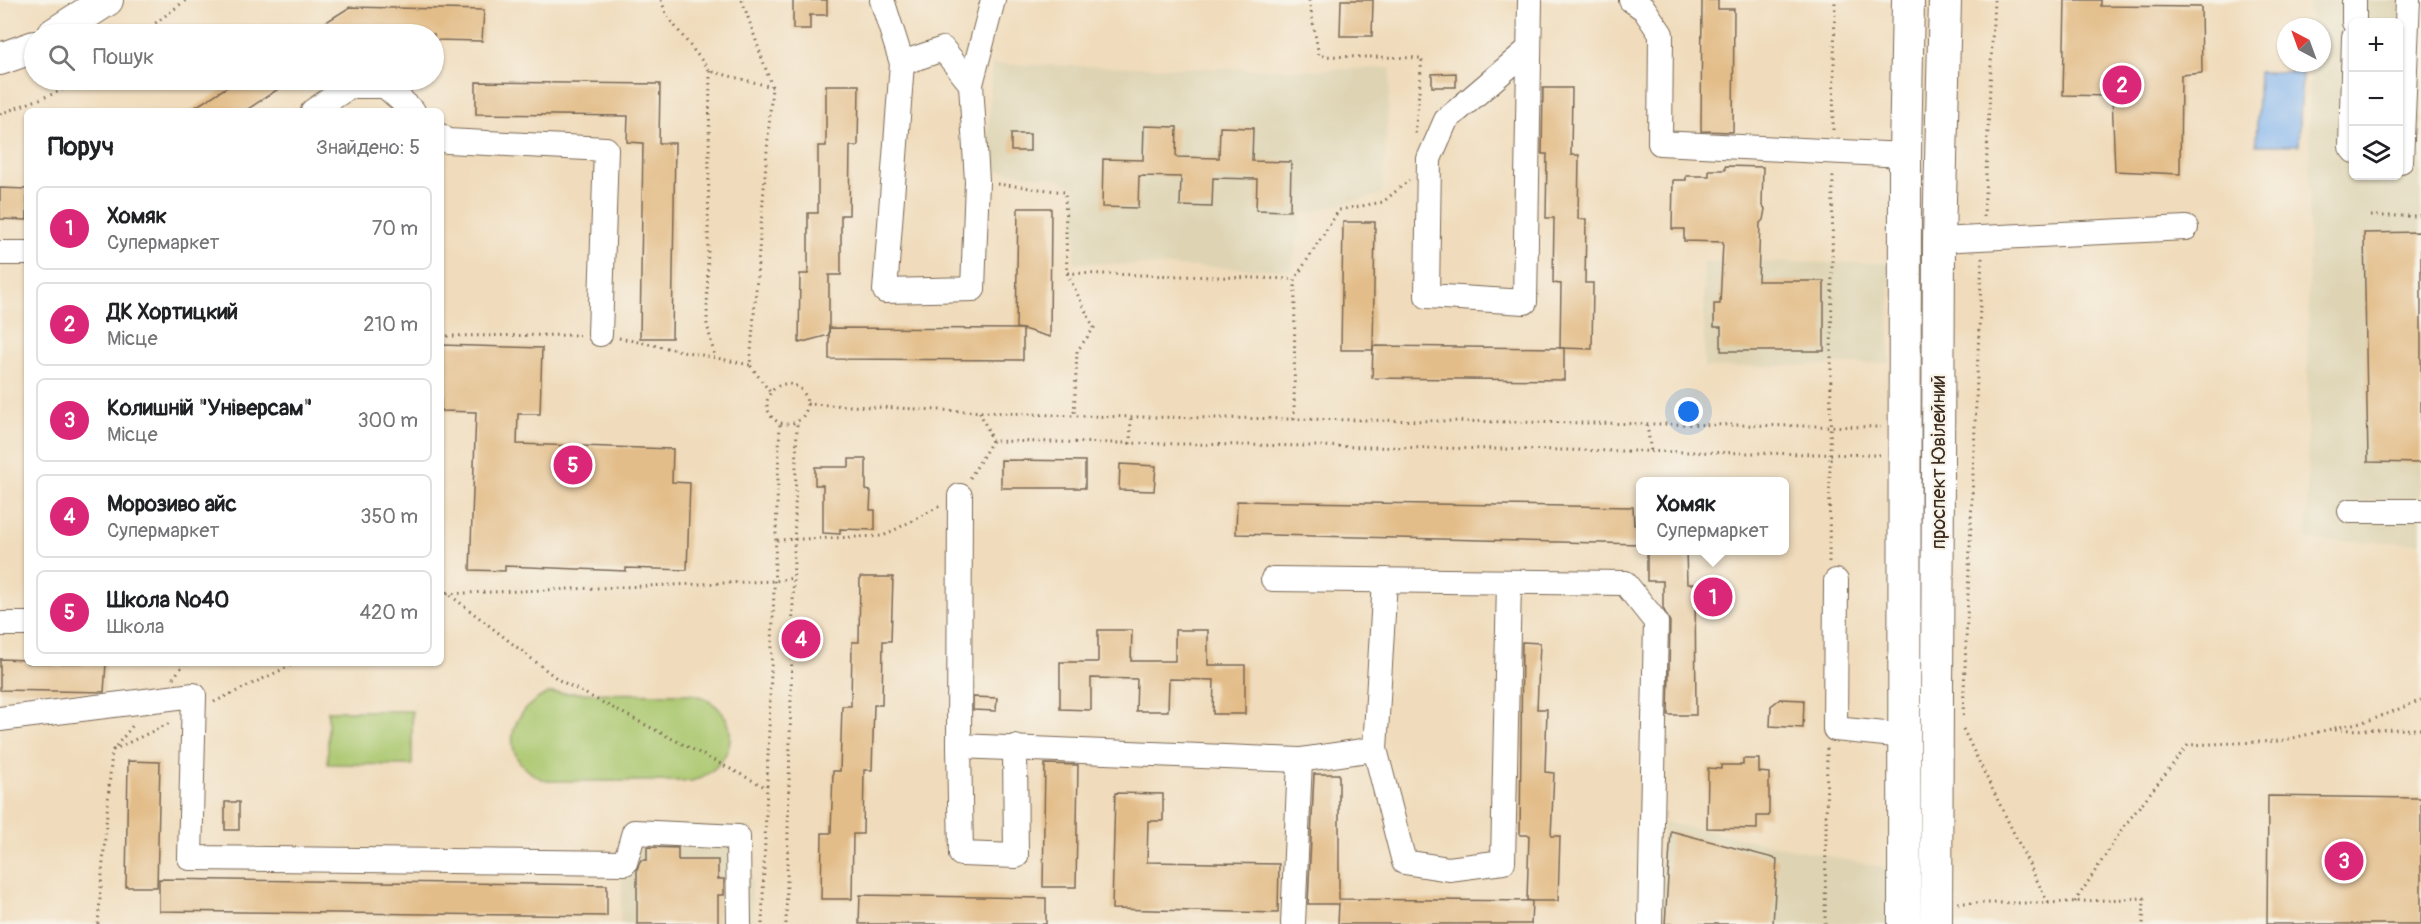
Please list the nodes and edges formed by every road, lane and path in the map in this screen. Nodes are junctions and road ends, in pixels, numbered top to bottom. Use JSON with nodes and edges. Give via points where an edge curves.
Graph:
{"nodes":[{"id":1,"x":107,"y":0,"type":"edge"},
{"id":2,"x":186,"y":0,"type":"edge"},
{"id":3,"x":661,"y":0,"type":"edge"},
{"id":4,"x":742,"y":0,"type":"edge"},
{"id":5,"x":882,"y":0,"type":"edge"},
{"id":6,"x":993,"y":0,"type":"edge"},
{"id":7,"x":1309,"y":0,"type":"edge"},
{"id":8,"x":1530,"y":0,"type":"edge"},
{"id":9,"x":1631,"y":0,"type":"edge"},
{"id":10,"x":1835,"y":0,"type":"edge"},
{"id":11,"x":1908,"y":0,"type":"edge"},
{"id":12,"x":1944,"y":0,"type":"edge"},
{"id":13,"x":1994,"y":0,"type":"edge"},
{"id":14,"x":2354,"y":0,"type":"edge"},
{"id":15,"x":2408,"y":0,"type":"edge"},
{"id":16,"x":2354,"y":18,"type":"edge"},
{"id":17,"x":70,"y":24,"type":"edge"},
{"id":18,"x":154,"y":24,"type":"edge"},
{"id":19,"x":1529,"y":49,"type":"junction"},
{"id":20,"x":24,"y":51,"type":"edge"},
{"id":21,"x":0,"y":59,"type":"edge"},
{"id":22,"x":902,"y":63,"type":"junction"},
{"id":23,"x":711,"y":71,"type":"junction"},
{"id":24,"x":2353,"y":72,"type":"edge"},
{"id":25,"x":971,"y":84,"type":"junction"},
{"id":26,"x":772,"y":87,"type":"junction"},
{"id":27,"x":61,"y":90,"type":"edge"},
{"id":28,"x":344,"y":90,"type":"edge"},
{"id":29,"x":389,"y":90,"type":"edge"},
{"id":30,"x":317,"y":108,"type":"edge"},
{"id":31,"x":410,"y":108,"type":"edge"},
{"id":32,"x":0,"y":114,"type":"edge"},
{"id":33,"x":2352,"y":126,"type":"edge"},
{"id":34,"x":444,"y":138,"type":"edge"},
{"id":35,"x":1414,"y":145,"type":"dead end"},
{"id":36,"x":1833,"y":151,"type":"junction"},
{"id":37,"x":1905,"y":154,"type":"junction"},
{"id":38,"x":2407,"y":161,"type":"edge"},
{"id":39,"x":1412,"y":178,"type":"dead end"},
{"id":40,"x":977,"y":181,"type":"junction"},
{"id":41,"x":2371,"y":216,"type":"dead end"},
{"id":42,"x":2421,"y":216,"type":"edge"},
{"id":43,"x":2186,"y":228,"type":"dead end"},
{"id":44,"x":1983,"y":238,"type":"junction"},
{"id":45,"x":1938,"y":240,"type":"junction"},
{"id":46,"x":1067,"y":273,"type":"junction"},
{"id":47,"x":1295,"y":279,"type":"junction"},
{"id":48,"x":600,"y":334,"type":"dead end"},
{"id":49,"x":715,"y":358,"type":"dead end"},
{"id":50,"x":770,"y":392,"type":"junction"},
{"id":51,"x":807,"y":404,"type":"junction"},
{"id":52,"x":980,"y":412,"type":"junction"},
{"id":53,"x":1074,"y":416,"type":"junction"},
{"id":54,"x":1131,"y":417,"type":"junction"},
{"id":55,"x":1294,"y":419,"type":"junction"},
{"id":56,"x":797,"y":421,"type":"junction"},
{"id":57,"x":780,"y":423,"type":"junction"},
{"id":58,"x":1647,"y":425,"type":"junction"},
{"id":59,"x":1830,"y":427,"type":"junction"},
{"id":60,"x":992,"y":441,"type":"junction"},
{"id":61,"x":1906,"y":441,"type":"junction"},
{"id":62,"x":1130,"y":444,"type":"junction"},
{"id":63,"x":1651,"y":452,"type":"junction"},
{"id":64,"x":1830,"y":454,"type":"junction"},
{"id":65,"x":960,"y":496,"type":"junction"},
{"id":66,"x":2350,"y":511,"type":"dead end"},
{"id":67,"x":2421,"y":511,"type":"edge"},
{"id":68,"x":796,"y":539,"type":"junction"},
{"id":69,"x":777,"y":540,"type":"junction"},
{"id":70,"x":1832,"y":577,"type":"joint"},
{"id":71,"x":794,"y":578,"type":"junction"},
{"id":72,"x":1274,"y":579,"type":"dead end"},
{"id":73,"x":1385,"y":580,"type":"junction"},
{"id":74,"x":776,"y":581,"type":"junction"},
{"id":75,"x":1509,"y":582,"type":"junction"},
{"id":76,"x":446,"y":592,"type":"joint"},
{"id":77,"x":0,"y":624,"type":"edge"},
{"id":78,"x":24,"y":624,"type":"edge"},
{"id":79,"x":2421,"y":700,"type":"edge"},
{"id":80,"x":0,"y":719,"type":"edge"},
{"id":81,"x":1963,"y":729,"type":"junction"},
{"id":82,"x":2421,"y":729,"type":"edge"},
{"id":83,"x":2327,"y":730,"type":"junction"},
{"id":84,"x":1827,"y":736,"type":"dead end"},
{"id":85,"x":1905,"y":736,"type":"junction"},
{"id":86,"x":1962,"y":741,"type":"dead end"},
{"id":87,"x":959,"y":746,"type":"junction"},
{"id":88,"x":1015,"y":747,"type":"junction"},
{"id":89,"x":1375,"y":749,"type":"junction"},
{"id":90,"x":112,"y":751,"type":"dead end"},
{"id":91,"x":1300,"y":760,"type":"junction"},
{"id":92,"x":767,"y":788,"type":"junction"},
{"id":93,"x":1958,"y":891,"type":"dead end"},
{"id":94,"x":2075,"y":902,"type":"junction"},
{"id":95,"x":2048,"y":903,"type":"junction"},
{"id":96,"x":1950,"y":914,"type":"edge"},
{"id":97,"x":98,"y":924,"type":"edge"},
{"id":98,"x":739,"y":924,"type":"edge"},
{"id":99,"x":762,"y":924,"type":"edge"},
{"id":100,"x":786,"y":924,"type":"edge"},
{"id":101,"x":1293,"y":924,"type":"edge"},
{"id":102,"x":1650,"y":924,"type":"edge"},
{"id":103,"x":1825,"y":924,"type":"edge"},
{"id":104,"x":1904,"y":924,"type":"edge"},
{"id":105,"x":2143,"y":924,"type":"edge"}],
"edges":[{"from":1,"to":17,"type":"main road"},
{"from":2,"to":18,"type":"path"},
{"from":3,"to":23,"type":"path","via":[[667,16]]},
{"from":4,"to":26,"type":"path"},
{"from":5,"to":22,"type":"lane"},
{"from":6,"to":25,"type":"lane"},
{"from":7,"to":35,"type":"path","via":[[1319,56],[1422,58]]},
{"from":8,"to":19,"type":"lane"},
{"from":9,"to":36,"type":"lane","via":[[1644,9],[1661,34],[1660,143]]},
{"from":10,"to":36,"type":"path"},
{"from":11,"to":37,"type":"main road","name":"проспект Ювілейний"},
{"from":12,"to":45,"type":"main road","name":"проспект Ювілейний"},
{"from":13,"to":44,"type":"path"},
{"from":14,"to":16,"type":"lane"},
{"from":15,"to":38,"type":"lane"},
{"from":19,"to":19,"type":"lane","via":[[1525,302],[1427,297],[1429,159],[1446,120]]},
{"from":20,"to":21,"type":"main road"},
{"from":22,"to":25,"type":"lane","via":[[943,49]]},
{"from":22,"to":40,"type":"lane","via":[[885,291],[973,290]]},
{"from":23,"to":26,"type":"path"},
{"from":23,"to":49,"type":"path","via":[[707,324]]},
{"from":24,"to":33,"type":"lane"},
{"from":25,"to":40,"type":"lane"},
{"from":26,"to":50,"type":"path","via":[[750,365]]},
{"from":27,"to":32,"type":"path"},
{"from":28,"to":30,"type":"lane"},
{"from":29,"to":31,"type":"lane"},
{"from":34,"to":48,"type":"lane","via":[[606,149]]},
{"from":36,"to":37,"type":"lane"},
{"from":36,"to":59,"type":"path"},
{"from":37,"to":61,"type":"main road","name":"проспект Ювілейний"},
{"from":39,"to":47,"type":"path","via":[[1383,202],[1339,210]]},
{"from":40,"to":46,"type":"path","via":[[1065,192]]},
{"from":41,"to":42,"type":"path"},
{"from":43,"to":44,"type":"lane"},
{"from":44,"to":45,"type":"lane"},
{"from":44,"to":81,"type":"path"},
{"from":45,"to":96,"type":"main road","name":"проспект Ювілейний"},
{"from":46,"to":47,"type":"path"},
{"from":46,"to":53,"type":"path","via":[[1094,328],[1077,351]]},
{"from":47,"to":55,"type":"path"},
{"from":50,"to":51,"type":"path","via":[[780,384],[793,384],[804,392]]},
{"from":50,"to":57,"type":"path","via":[[768,410]]},
{"from":51,"to":52,"type":"path"},
{"from":51,"to":56,"type":"path"},
{"from":52,"to":53,"type":"path"},
{"from":52,"to":60,"type":"path"},
{"from":53,"to":54,"type":"path"},
{"from":54,"to":55,"type":"path"},
{"from":54,"to":62,"type":"path"},
{"from":55,"to":58,"type":"path"},
{"from":56,"to":57,"type":"path"},
{"from":56,"to":68,"type":"path"},
{"from":57,"to":69,"type":"path"},
{"from":58,"to":59,"type":"path"},
{"from":58,"to":63,"type":"path"},
{"from":59,"to":61,"type":"path"},
{"from":59,"to":64,"type":"path"},
{"from":60,"to":62,"type":"path"},
{"from":60,"to":65,"type":"path"},
{"from":61,"to":64,"type":"path"},
{"from":61,"to":85,"type":"main road","name":"проспект Ювілейний"},
{"from":62,"to":63,"type":"path"},
{"from":63,"to":64,"type":"path"},
{"from":64,"to":70,"type":"path"},
{"from":65,"to":68,"type":"path","via":[[883,536]]},
{"from":65,"to":87,"type":"lane"},
{"from":66,"to":67,"type":"lane"},
{"from":68,"to":69,"type":"path"},
{"from":68,"to":71,"type":"path"},
{"from":69,"to":74,"type":"path"},
{"from":70,"to":85,"type":"lane","via":[[1835,729]]},
{"from":71,"to":74,"type":"path"},
{"from":71,"to":100,"type":"path"},
{"from":72,"to":73,"type":"lane"},
{"from":73,"to":75,"type":"lane"},
{"from":73,"to":89,"type":"lane"},
{"from":74,"to":76,"type":"path"},
{"from":74,"to":92,"type":"path"},
{"from":75,"to":89,"type":"lane","via":[[1503,862],[1449,869],[1404,862]]},
{"from":75,"to":102,"type":"lane","via":[[1625,583],[1656,622]]},
{"from":76,"to":92,"type":"path","via":[[559,680]]},
{"from":77,"to":78,"type":"lane"},
{"from":79,"to":83,"type":"path","via":[[2374,719]]},
{"from":80,"to":98,"type":"lane","via":[[194,695],[190,858],[625,863],[634,832],[738,837]]},
{"from":81,"to":86,"type":"path"},
{"from":81,"to":95,"type":"path"},
{"from":82,"to":83,"type":"path"},
{"from":83,"to":94,"type":"path","via":[[2280,741],[2188,745],[2126,825]]},
{"from":84,"to":103,"type":"path"},
{"from":85,"to":104,"type":"main road","name":"проспект Ювілейний"},
{"from":87,"to":88,"type":"lane"},
{"from":87,"to":88,"type":"lane","via":[[961,854],[1016,856]]},
{"from":88,"to":91,"type":"lane"},
{"from":89,"to":91,"type":"lane"},
{"from":90,"to":97,"type":"path"},
{"from":91,"to":101,"type":"lane"},
{"from":92,"to":99,"type":"path"},
{"from":93,"to":96,"type":"path"},
{"from":94,"to":95,"type":"path"},
{"from":94,"to":105,"type":"path","via":[[2144,898]]},
{"from":95,"to":96,"type":"path"}]}
